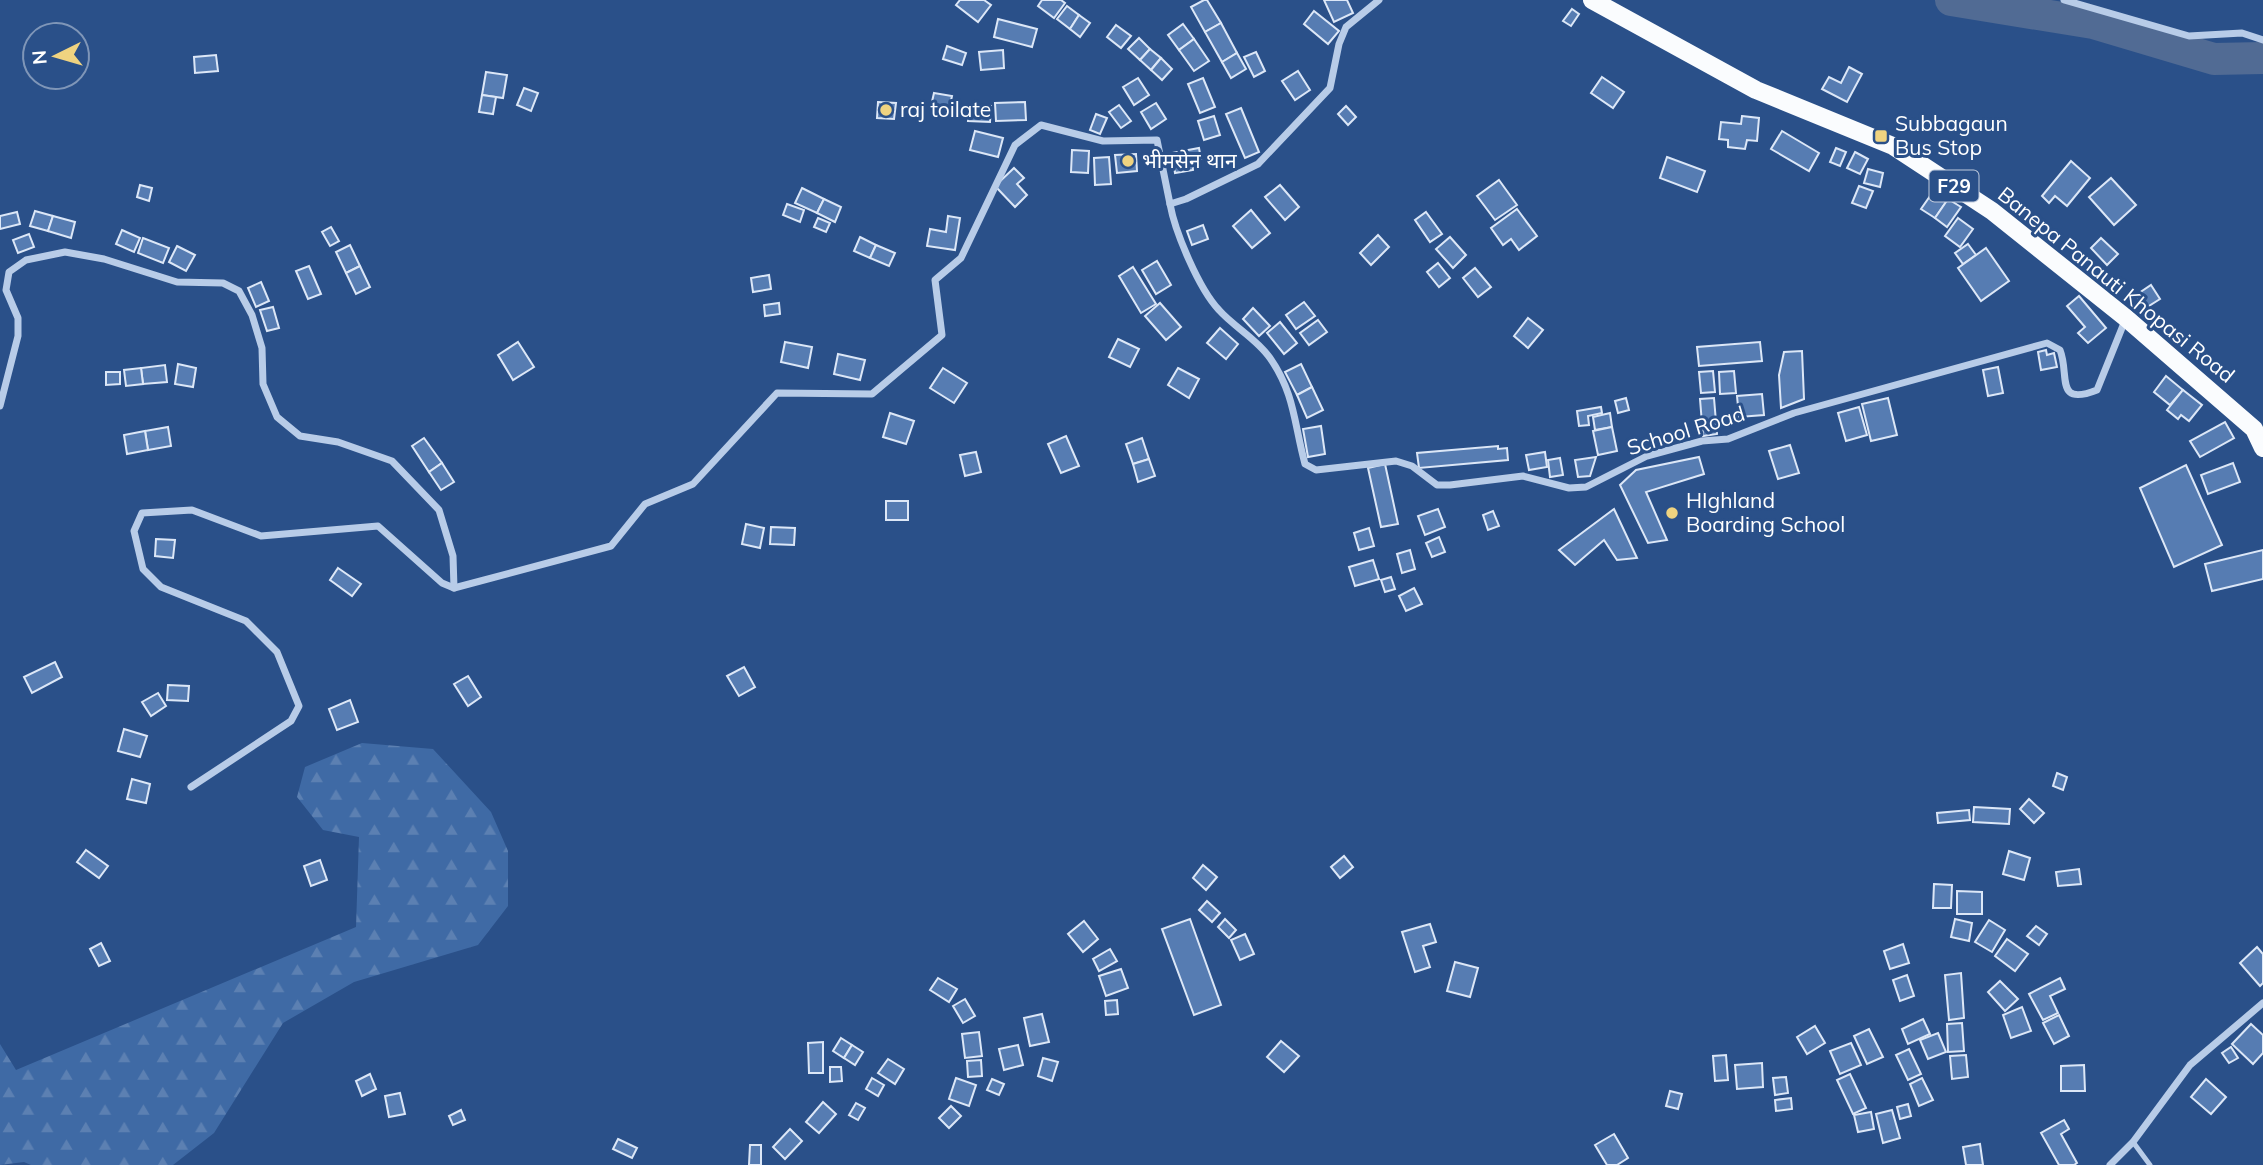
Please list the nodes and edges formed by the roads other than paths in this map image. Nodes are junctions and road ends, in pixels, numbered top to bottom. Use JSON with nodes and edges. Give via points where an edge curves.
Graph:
{"nodes":[{"id":1,"x":1379,"y":0,"type":"edge"},
{"id":2,"x":1592,"y":0,"type":"edge"},
{"id":3,"x":2064,"y":0,"type":"edge"},
{"id":4,"x":2263,"y":40,"type":"edge"},
{"id":5,"x":1170,"y":204,"type":"junction"},
{"id":6,"x":2126,"y":318,"type":"junction"},
{"id":7,"x":0,"y":406,"type":"edge"},
{"id":8,"x":2263,"y":448,"type":"edge"},
{"id":9,"x":454,"y":588,"type":"junction"},
{"id":10,"x":191,"y":787,"type":"dead end"},
{"id":11,"x":2263,"y":1003,"type":"edge"},
{"id":12,"x":2133,"y":1142,"type":"junction"},
{"id":13,"x":2110,"y":1165,"type":"edge"},
{"id":14,"x":2150,"y":1165,"type":"edge"}],
"edges":[{"from":1,"to":5,"type":"street","via":[[1346,27],[1330,88],[1258,164]]},
{"from":2,"to":6,"type":"main road","name":"Banepa Panauti Khopasi Road","number":"F29","via":[[1756,90],[1893,146],[1992,211]]},
{"from":3,"to":4,"type":"street","via":[[2189,36],[2242,33]]},
{"from":5,"to":6,"type":"street","name":"School Road","via":[[1173,224],[1209,299],[1268,355],[1283,379],[1305,464],[1316,470],[1396,461],[1412,466],[1437,485],[1523,476],[1569,488],[1586,486],[1647,456],[1728,439],[1794,413],[2047,343],[2064,358],[2068,392],[2084,395],[2097,390]]},
{"from":5,"to":9,"type":"street","via":[[1157,140],[1103,141],[1041,125],[1015,145],[961,258],[936,280],[942,335],[872,394],[776,393],[693,484],[645,503],[611,546]]},
{"from":6,"to":8,"type":"main road","name":"Banepa Panauti Khopasi Road","number":"F29","via":[[2254,429]]},
{"from":7,"to":9,"type":"street","via":[[18,336],[18,318],[6,290],[9,272],[26,260],[65,252],[177,282],[223,283],[239,291],[251,315],[262,348],[263,384],[276,417],[300,436],[338,442],[392,461],[439,510],[453,556]]},
{"from":9,"to":10,"type":"street","via":[[442,583],[379,526],[261,536],[192,510],[142,513],[134,531],[143,569],[161,587],[246,621],[277,652],[299,706],[291,721]]},
{"from":11,"to":12,"type":"street","via":[[2190,1065]]},
{"from":12,"to":13,"type":"street"},
{"from":12,"to":14,"type":"lane"}]}
